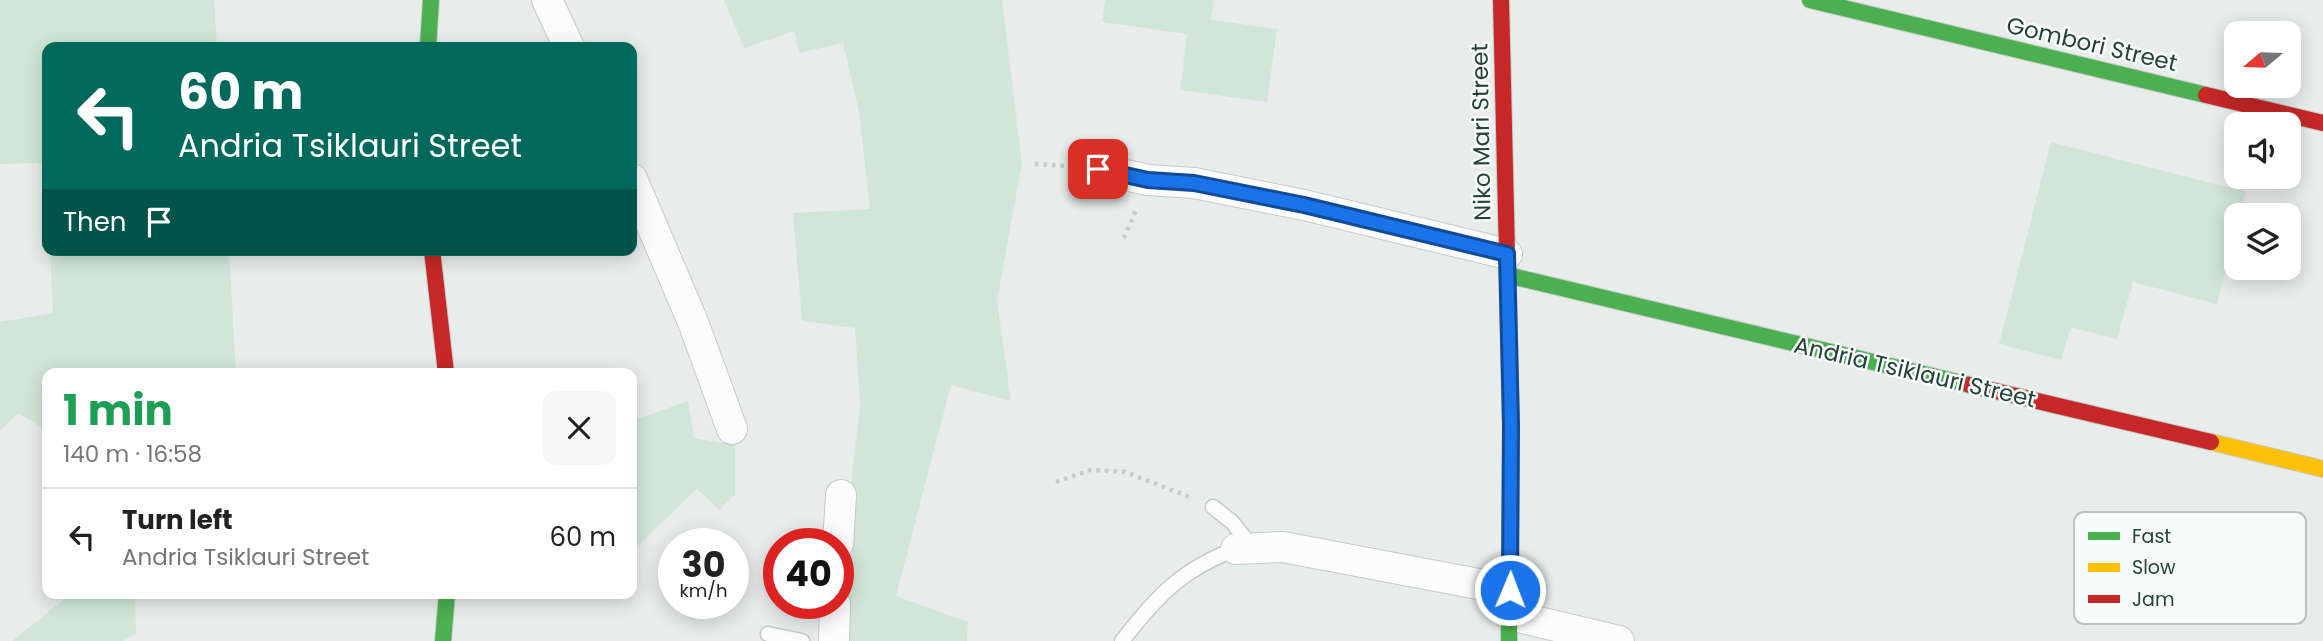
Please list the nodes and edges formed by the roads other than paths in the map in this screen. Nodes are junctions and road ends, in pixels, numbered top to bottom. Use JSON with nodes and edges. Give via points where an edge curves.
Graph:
{"nodes":[{"id":1,"x":431,"y":0,"type":"edge"},
{"id":2,"x":547,"y":0,"type":"edge"},
{"id":3,"x":1501,"y":0,"type":"edge"},
{"id":4,"x":1810,"y":0,"type":"edge"},
{"id":5,"x":428,"y":42,"type":"edge"},
{"id":6,"x":567,"y":42,"type":"edge"},
{"id":7,"x":2323,"y":122,"type":"edge"},
{"id":8,"x":1098,"y":169,"type":"dead end"},
{"id":9,"x":637,"y":191,"type":"edge"},
{"id":10,"x":433,"y":256,"type":"edge"},
{"id":11,"x":1507,"y":265,"type":"junction"},
{"id":12,"x":445,"y":368,"type":"edge"},
{"id":13,"x":732,"y":429,"type":"dead end"},
{"id":14,"x":2323,"y":468,"type":"edge"},
{"id":15,"x":841,"y":495,"type":"dead end"},
{"id":16,"x":1213,"y":507,"type":"road end"},
{"id":17,"x":839,"y":528,"type":"edge"},
{"id":18,"x":1244,"y":548,"type":"junction"},
{"id":19,"x":446,"y":599,"type":"edge"},
{"id":20,"x":1509,"y":615,"type":"edge"},
{"id":21,"x":835,"y":619,"type":"edge"},
{"id":22,"x":768,"y":634,"type":"dead end"},
{"id":23,"x":443,"y":641,"type":"edge"},
{"id":24,"x":802,"y":641,"type":"edge"},
{"id":25,"x":834,"y":641,"type":"edge"},
{"id":26,"x":1122,"y":641,"type":"edge"},
{"id":27,"x":1619,"y":641,"type":"edge"}],
"edges":[{"from":1,"to":5,"type":"street"},
{"from":2,"to":6,"type":"street"},
{"from":3,"to":11,"type":"street","name":"Niko Mari Street"},
{"from":4,"to":7,"type":"street","name":"Gombori Street"},
{"from":8,"to":11,"type":"street","name":"Andria Tsiklauri Street","via":[[1304,205]]},
{"from":9,"to":13,"type":"street"},
{"from":10,"to":12,"type":"street"},
{"from":11,"to":14,"type":"street","name":"Andria Tsiklauri Street"},
{"from":11,"to":20,"type":"street","name":"Niko Mari Street"},
{"from":15,"to":17,"type":"street"},
{"from":16,"to":18,"type":"lane","via":[[1232,522]]},
{"from":18,"to":20,"type":"street","via":[[1283,547]]},
{"from":18,"to":26,"type":"lane","via":[[1182,574]]},
{"from":19,"to":23,"type":"street"},
{"from":20,"to":27,"type":"street"},
{"from":21,"to":25,"type":"street"},
{"from":22,"to":24,"type":"lane"}]}
